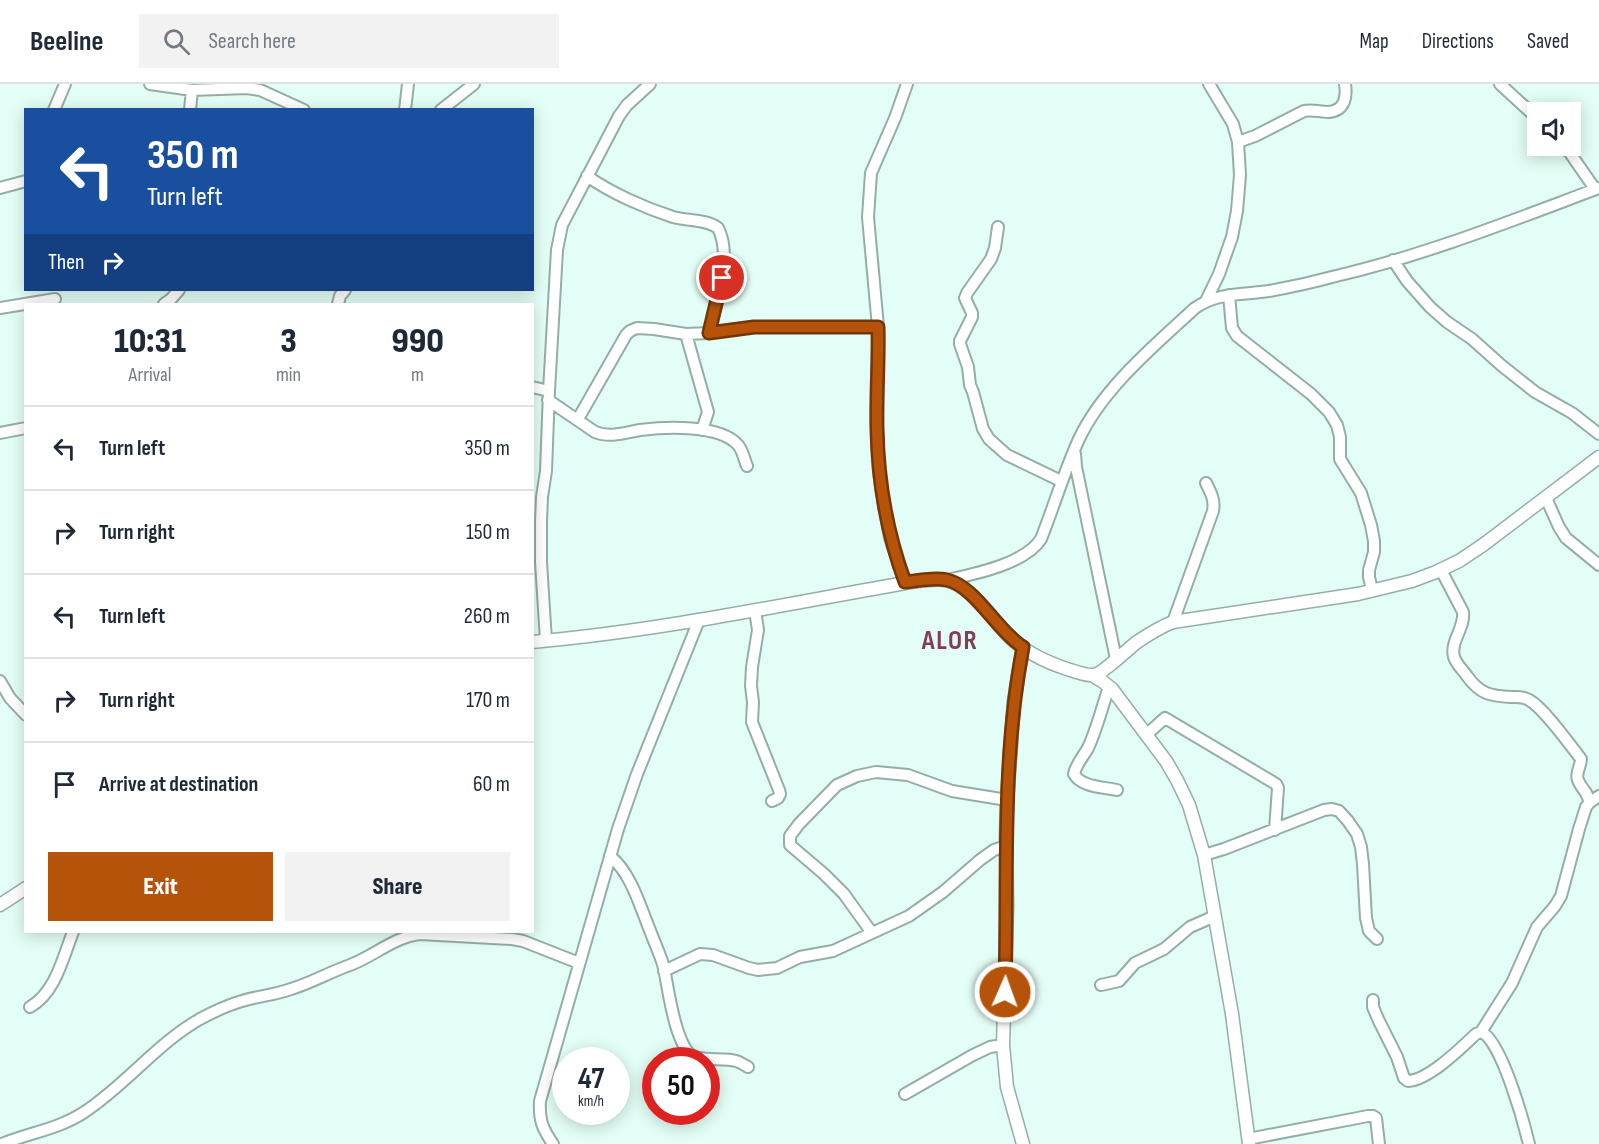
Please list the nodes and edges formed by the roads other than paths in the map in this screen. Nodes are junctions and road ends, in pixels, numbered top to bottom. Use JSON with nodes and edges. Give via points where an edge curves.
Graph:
{"nodes":[{"id":1,"x":65,"y":84,"type":"edge"},
{"id":2,"x":150,"y":84,"type":"edge"},
{"id":3,"x":408,"y":84,"type":"edge"},
{"id":4,"x":474,"y":84,"type":"edge"},
{"id":5,"x":650,"y":84,"type":"edge"},
{"id":6,"x":907,"y":84,"type":"edge"},
{"id":7,"x":1209,"y":84,"type":"edge"},
{"id":8,"x":1345,"y":84,"type":"edge"},
{"id":9,"x":1500,"y":84,"type":"edge"},
{"id":10,"x":192,"y":90,"type":"junction"},
{"id":11,"x":55,"y":108,"type":"edge"},
{"id":12,"x":190,"y":108,"type":"edge"},
{"id":13,"x":300,"y":108,"type":"edge"},
{"id":14,"x":405,"y":108,"type":"edge"},
{"id":15,"x":444,"y":108,"type":"edge"},
{"id":16,"x":1527,"y":110,"type":"edge"},
{"id":17,"x":1238,"y":142,"type":"junction"},
{"id":18,"x":1572,"y":156,"type":"edge"},
{"id":19,"x":587,"y":176,"type":"junction"},
{"id":20,"x":24,"y":182,"type":"edge"},
{"id":21,"x":0,"y":188,"type":"edge"},
{"id":22,"x":1597,"y":189,"type":"edge"},
{"id":23,"x":998,"y":227,"type":"dead end"},
{"id":24,"x":1393,"y":260,"type":"junction"},
{"id":25,"x":178,"y":291,"type":"edge"},
{"id":26,"x":1229,"y":295,"type":"junction"},
{"id":27,"x":54,"y":298,"type":"edge"},
{"id":28,"x":1206,"y":301,"type":"junction"},
{"id":29,"x":27,"y":303,"type":"edge"},
{"id":30,"x":165,"y":303,"type":"edge"},
{"id":31,"x":24,"y":304,"type":"edge"},
{"id":32,"x":0,"y":308,"type":"edge"},
{"id":33,"x":878,"y":327,"type":"junction"},
{"id":34,"x":709,"y":333,"type":"junction"},
{"id":35,"x":686,"y":334,"type":"junction"},
{"id":36,"x":534,"y":388,"type":"edge"},
{"id":37,"x":549,"y":395,"type":"junction"},
{"id":38,"x":578,"y":419,"type":"junction"},
{"id":39,"x":24,"y":428,"type":"edge"},
{"id":40,"x":702,"y":430,"type":"junction"},
{"id":41,"x":0,"y":433,"type":"edge"},
{"id":42,"x":1599,"y":434,"type":"edge"},
{"id":43,"x":1076,"y":447,"type":"junction"},
{"id":44,"x":1599,"y":457,"type":"edge"},
{"id":45,"x":747,"y":466,"type":"dead end"},
{"id":46,"x":1077,"y":475,"type":"junction"},
{"id":47,"x":1063,"y":477,"type":"junction"},
{"id":48,"x":1206,"y":483,"type":"dead end"},
{"id":49,"x":1546,"y":498,"type":"junction"},
{"id":50,"x":1599,"y":565,"type":"edge"},
{"id":51,"x":1441,"y":570,"type":"junction"},
{"id":52,"x":946,"y":580,"type":"junction"},
{"id":53,"x":905,"y":582,"type":"junction"},
{"id":54,"x":1372,"y":590,"type":"junction"},
{"id":55,"x":755,"y":610,"type":"junction"},
{"id":56,"x":699,"y":620,"type":"junction"},
{"id":57,"x":1173,"y":622,"type":"junction"},
{"id":58,"x":546,"y":641,"type":"junction"},
{"id":59,"x":534,"y":642,"type":"edge"},
{"id":60,"x":1023,"y":647,"type":"junction"},
{"id":61,"x":1116,"y":659,"type":"junction"},
{"id":62,"x":1092,"y":675,"type":"junction"},
{"id":63,"x":0,"y":681,"type":"edge"},
{"id":64,"x":1109,"y":687,"type":"junction"},
{"id":65,"x":1121,"y":702,"type":"junction"},
{"id":66,"x":24,"y":713,"type":"edge"},
{"id":67,"x":1146,"y":735,"type":"junction"},
{"id":68,"x":1117,"y":790,"type":"dead end"},
{"id":69,"x":1599,"y":796,"type":"edge"},
{"id":70,"x":1007,"y":800,"type":"junction"},
{"id":71,"x":772,"y":801,"type":"dead end"},
{"id":72,"x":1589,"y":803,"type":"junction"},
{"id":73,"x":1275,"y":830,"type":"junction"},
{"id":74,"x":1006,"y":846,"type":"junction"},
{"id":75,"x":1204,"y":855,"type":"junction"},
{"id":76,"x":610,"y":856,"type":"junction"},
{"id":77,"x":24,"y":889,"type":"edge"},
{"id":78,"x":0,"y":905,"type":"edge"},
{"id":79,"x":1215,"y":916,"type":"junction"},
{"id":80,"x":73,"y":933,"type":"edge"},
{"id":81,"x":872,"y":933,"type":"junction"},
{"id":82,"x":1377,"y":939,"type":"dead end"},
{"id":83,"x":579,"y":963,"type":"junction"},
{"id":84,"x":664,"y":971,"type":"junction"},
{"id":85,"x":1101,"y":985,"type":"dead end"},
{"id":86,"x":1373,"y":1000,"type":"dead end"},
{"id":87,"x":30,"y":1007,"type":"dead end"},
{"id":88,"x":1481,"y":1032,"type":"junction"},
{"id":89,"x":1003,"y":1044,"type":"junction"},
{"id":90,"x":748,"y":1067,"type":"dead end"},
{"id":91,"x":905,"y":1094,"type":"dead end"},
{"id":92,"x":1249,"y":1141,"type":"edge"},
{"id":93,"x":2,"y":1144,"type":"edge"},
{"id":94,"x":553,"y":1144,"type":"edge"},
{"id":95,"x":1023,"y":1144,"type":"edge"},
{"id":96,"x":1379,"y":1144,"type":"edge"},
{"id":97,"x":1529,"y":1144,"type":"edge"}],
"edges":[{"from":1,"to":11,"type":"street"},
{"from":2,"to":10,"type":"street"},
{"from":3,"to":14,"type":"street"},
{"from":4,"to":15,"type":"street"},
{"from":5,"to":19,"type":"street","via":[[619,116]]},
{"from":6,"to":33,"type":"street","via":[[869,186]]},
{"from":7,"to":17,"type":"street","via":[[1229,116]]},
{"from":8,"to":17,"type":"street","via":[[1347,97],[1334,111],[1304,111]]},
{"from":9,"to":16,"type":"street"},
{"from":10,"to":12,"type":"street"},
{"from":10,"to":13,"type":"street","via":[[247,87]]},
{"from":17,"to":28,"type":"street","via":[[1240,175],[1232,237]]},
{"from":18,"to":22,"type":"street"},
{"from":19,"to":34,"type":"street","via":[[649,208],[718,228],[724,265]]},
{"from":19,"to":37,"type":"street","via":[[562,225],[557,250]]},
{"from":20,"to":21,"type":"street"},
{"from":22,"to":24,"type":"street"},
{"from":23,"to":47,"type":"street","via":[[991,259],[965,298],[972,317],[960,344],[970,385],[989,439],[1007,455]]},
{"from":24,"to":26,"type":"street","via":[[1282,288]]},
{"from":24,"to":42,"type":"street","via":[[1438,315],[1535,392]]},
{"from":25,"to":30,"type":"street"},
{"from":26,"to":28,"type":"street"},
{"from":26,"to":54,"type":"street","via":[[1232,328],[1237,336],[1311,394],[1337,425],[1340,459],[1361,493],[1371,525]]},
{"from":27,"to":29,"type":"street"},
{"from":28,"to":43,"type":"street","via":[[1115,386]]},
{"from":31,"to":32,"type":"street"},
{"from":33,"to":34,"type":"street","via":[[754,327]]},
{"from":33,"to":53,"type":"street","via":[[879,472],[890,538]]},
{"from":34,"to":35,"type":"street"},
{"from":35,"to":38,"type":"street","via":[[637,328],[630,331]]},
{"from":35,"to":40,"type":"street","via":[[708,412]]},
{"from":36,"to":37,"type":"street"},
{"from":37,"to":38,"type":"street"},
{"from":37,"to":58,"type":"street","via":[[541,522]]},
{"from":38,"to":40,"type":"street","via":[[595,432],[609,436],[643,430]]},
{"from":39,"to":41,"type":"street"},
{"from":40,"to":45,"type":"street","via":[[736,444]]},
{"from":43,"to":46,"type":"street"},
{"from":43,"to":47,"type":"street"},
{"from":44,"to":49,"type":"main road"},
{"from":46,"to":47,"type":"street","via":[[1069,469]]},
{"from":46,"to":61,"type":"street"},
{"from":47,"to":52,"type":"street","via":[[1036,547],[999,566]]},
{"from":48,"to":57,"type":"street","via":[[1213,495],[1213,511]]},
{"from":49,"to":50,"type":"street","via":[[1566,538]]},
{"from":49,"to":51,"type":"main road","via":[[1483,545]]},
{"from":51,"to":54,"type":"main road"},
{"from":51,"to":72,"type":"street","via":[[1463,612],[1454,649],[1456,661],[1481,691],[1528,699],[1541,709],[1581,759],[1577,779]]},
{"from":52,"to":53,"type":"main road"},
{"from":52,"to":60,"type":"main road","via":[[969,592]]},
{"from":53,"to":55,"type":"main road"},
{"from":54,"to":57,"type":"main road"},
{"from":55,"to":56,"type":"main road"},
{"from":55,"to":71,"type":"street","via":[[758,630],[751,716],[780,794]]},
{"from":56,"to":58,"type":"main road"},
{"from":56,"to":76,"type":"street","via":[[637,774]]},
{"from":57,"to":61,"type":"main road","via":[[1150,633]]},
{"from":58,"to":59,"type":"main road"},
{"from":60,"to":62,"type":"main road","via":[[1058,666]]},
{"from":60,"to":70,"type":"main road","via":[[1014,701]]},
{"from":61,"to":62,"type":"main road","via":[[1099,674]]},
{"from":61,"to":65,"type":"main road","via":[[1114,677]]},
{"from":62,"to":64,"type":"main road"},
{"from":63,"to":66,"type":"street"},
{"from":64,"to":65,"type":"main road"},
{"from":64,"to":68,"type":"street","via":[[1087,750],[1074,774],[1087,784]]},
{"from":65,"to":67,"type":"main road"},
{"from":67,"to":73,"type":"street","via":[[1165,718],[1276,784]]},
{"from":67,"to":75,"type":"main road","via":[[1177,780]]},
{"from":69,"to":72,"type":"street"},
{"from":70,"to":74,"type":"main road"},
{"from":70,"to":81,"type":"street","via":[[952,790],[908,775],[876,772],[837,785],[799,824],[790,836],[790,845],[844,894]]},
{"from":72,"to":88,"type":"street","via":[[1561,896],[1537,927],[1512,983]]},
{"from":73,"to":75,"type":"street"},
{"from":73,"to":82,"type":"street","via":[[1332,809],[1339,811],[1358,834],[1366,918],[1369,931]]},
{"from":74,"to":81,"type":"street","via":[[980,860],[909,916]]},
{"from":74,"to":89,"type":"main road"},
{"from":75,"to":79,"type":"main road"},
{"from":76,"to":83,"type":"street"},
{"from":76,"to":84,"type":"street","via":[[627,877]]},
{"from":77,"to":78,"type":"main road"},
{"from":79,"to":85,"type":"street","via":[[1190,927],[1164,949],[1136,963],[1119,981]]},
{"from":79,"to":92,"type":"main road"},
{"from":80,"to":87,"type":"street","via":[[47,992]]},
{"from":81,"to":84,"type":"street","via":[[833,951],[800,957],[777,968],[758,970],[700,954]]},
{"from":83,"to":93,"type":"street","via":[[512,939],[408,935],[363,960],[292,989],[243,1001],[201,1019],[149,1056],[84,1112],[57,1127]]},
{"from":83,"to":94,"type":"street","via":[[540,1101],[543,1130]]},
{"from":84,"to":90,"type":"street","via":[[680,1038],[689,1054],[735,1061]]},
{"from":86,"to":88,"type":"street","via":[[1408,1081],[1435,1068]]},
{"from":88,"to":97,"type":"street","via":[[1490,1039],[1516,1096]]},
{"from":89,"to":91,"type":"street","via":[[973,1054]]},
{"from":89,"to":95,"type":"main road","via":[[1007,1086]]},
{"from":92,"to":96,"type":"street","via":[[1373,1116]]}]}
